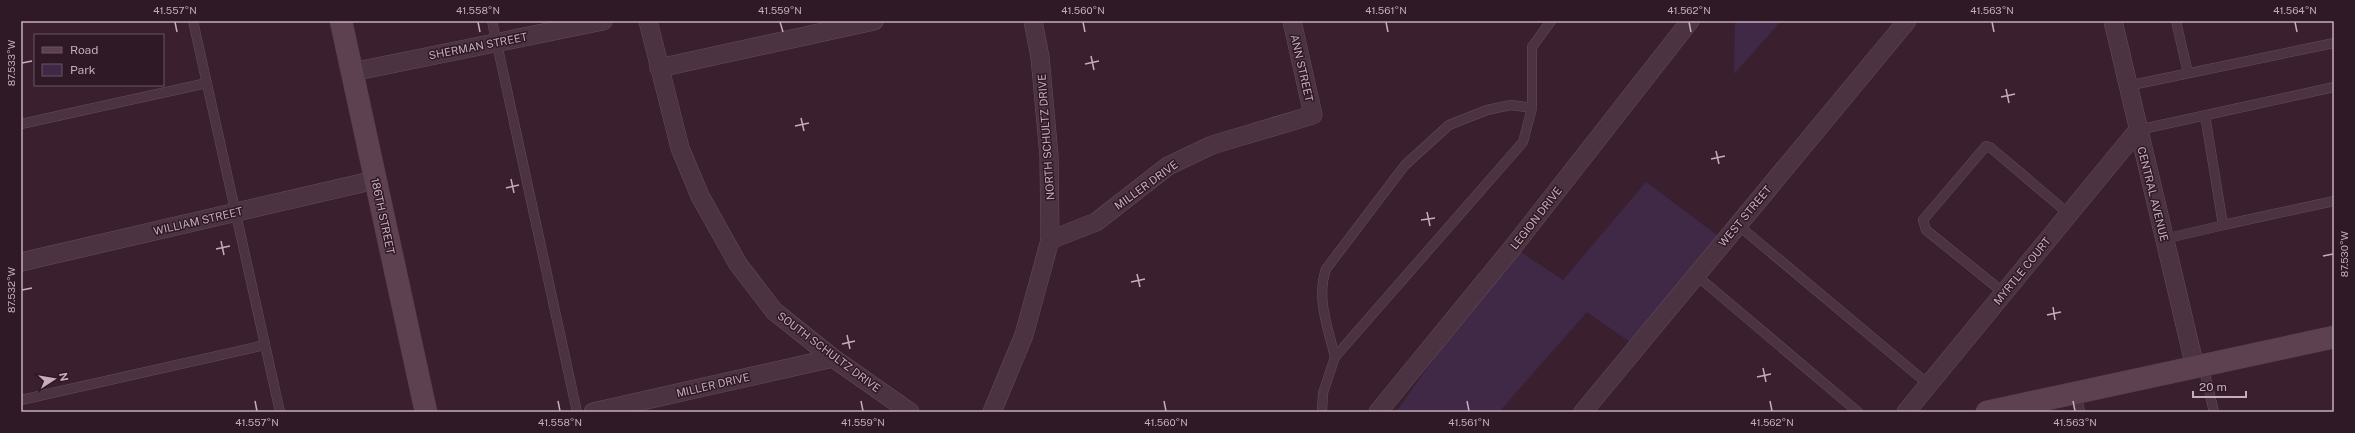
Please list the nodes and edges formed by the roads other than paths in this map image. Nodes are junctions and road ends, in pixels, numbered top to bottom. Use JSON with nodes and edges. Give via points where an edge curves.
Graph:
{"nodes":[{"id":1,"x":193,"y":21,"type":"edge"},
{"id":2,"x":341,"y":21,"type":"edge"},
{"id":3,"x":492,"y":21,"type":"edge"},
{"id":4,"x":603,"y":21,"type":"edge"},
{"id":5,"x":648,"y":21,"type":"edge"},
{"id":6,"x":874,"y":21,"type":"edge"},
{"id":7,"x":1033,"y":21,"type":"edge"},
{"id":8,"x":1292,"y":21,"type":"edge"},
{"id":9,"x":1551,"y":21,"type":"edge"},
{"id":10,"x":1690,"y":21,"type":"edge"},
{"id":11,"x":1907,"y":21,"type":"edge"},
{"id":12,"x":2113,"y":21,"type":"edge"},
{"id":13,"x":2176,"y":21,"type":"edge"},
{"id":14,"x":497,"y":42,"type":"junction"},
{"id":15,"x":2334,"y":43,"type":"edge"},
{"id":16,"x":659,"y":68,"type":"junction"},
{"id":17,"x":352,"y":72,"type":"junction"},
{"id":18,"x":2188,"y":73,"type":"junction"},
{"id":19,"x":207,"y":83,"type":"junction"},
{"id":20,"x":2127,"y":86,"type":"junction"},
{"id":21,"x":2334,"y":87,"type":"edge"},
{"id":22,"x":1532,"y":108,"type":"junction"},
{"id":23,"x":1313,"y":115,"type":"joint"},
{"id":24,"x":2205,"y":115,"type":"junction"},
{"id":25,"x":21,"y":124,"type":"edge"},
{"id":26,"x":2138,"y":130,"type":"junction"},
{"id":27,"x":375,"y":180,"type":"junction"},
{"id":28,"x":2334,"y":201,"type":"edge"},
{"id":29,"x":236,"y":212,"type":"junction"},
{"id":30,"x":2069,"y":214,"type":"junction"},
{"id":31,"x":1738,"y":225,"type":"junction"},
{"id":32,"x":2224,"y":225,"type":"junction"},
{"id":33,"x":2164,"y":239,"type":"junction"},
{"id":34,"x":1050,"y":240,"type":"junction"},
{"id":35,"x":21,"y":262,"type":"edge"},
{"id":36,"x":1696,"y":275,"type":"junction"},
{"id":37,"x":2004,"y":292,"type":"junction"},
{"id":38,"x":2334,"y":337,"type":"edge"},
{"id":39,"x":265,"y":345,"type":"junction"},
{"id":40,"x":1335,"y":357,"type":"junction"},
{"id":41,"x":833,"y":358,"type":"junction"},
{"id":42,"x":2199,"y":366,"type":"junction"},
{"id":43,"x":1928,"y":384,"type":"junction"},
{"id":44,"x":21,"y":400,"type":"edge"},
{"id":45,"x":2078,"y":402,"type":"edge"},
{"id":46,"x":280,"y":412,"type":"edge"},
{"id":47,"x":426,"y":412,"type":"edge"},
{"id":48,"x":577,"y":412,"type":"edge"},
{"id":49,"x":593,"y":412,"type":"edge"},
{"id":50,"x":910,"y":412,"type":"edge"},
{"id":51,"x":992,"y":412,"type":"edge"},
{"id":52,"x":1322,"y":412,"type":"edge"},
{"id":53,"x":1378,"y":412,"type":"edge"},
{"id":54,"x":1583,"y":412,"type":"edge"},
{"id":55,"x":1858,"y":412,"type":"edge"},
{"id":56,"x":1906,"y":412,"type":"edge"},
{"id":57,"x":1987,"y":412,"type":"edge"},
{"id":58,"x":2214,"y":412,"type":"edge"}],
"edges":[{"from":1,"to":19,"type":"lane"},
{"from":2,"to":17,"type":"street","name":"186TH STREET"},
{"from":3,"to":14,"type":"lane"},
{"from":4,"to":14,"type":"street","name":"SHERMAN STREET"},
{"from":5,"to":16,"type":"street","name":"SOUTH SCHULTZ DRIVE"},
{"from":6,"to":16,"type":"street"},
{"from":7,"to":34,"type":"street","name":"NORTH SCHULTZ DRIVE","via":[[1040,57],[1049,156]]},
{"from":8,"to":23,"type":"street","name":"ANN STREET"},
{"from":9,"to":22,"type":"lane","via":[[1532,47]]},
{"from":10,"to":53,"type":"street","name":"LEGION DRIVE","via":[[1513,247]]},
{"from":11,"to":31,"type":"street","name":"WEST STREET"},
{"from":12,"to":20,"type":"street","name":"CENTRAL AVENUE"},
{"from":13,"to":18,"type":"lane"},
{"from":14,"to":17,"type":"street","name":"SHERMAN STREET"},
{"from":14,"to":48,"type":"lane"},
{"from":15,"to":18,"type":"lane"},
{"from":16,"to":41,"type":"street","name":"SOUTH SCHULTZ DRIVE","via":[[680,148],[700,196],[738,264],[774,311]]},
{"from":17,"to":27,"type":"street","name":"186TH STREET"},
{"from":18,"to":20,"type":"lane"},
{"from":19,"to":25,"type":"lane"},
{"from":19,"to":29,"type":"lane"},
{"from":20,"to":26,"type":"street","name":"CENTRAL AVENUE"},
{"from":21,"to":24,"type":"lane"},
{"from":22,"to":40,"type":"lane","via":[[1523,142]]},
{"from":22,"to":40,"type":"lane","via":[[1511,105],[1487,110],[1449,125],[1405,165],[1326,269],[1322,282],[1322,305]]},
{"from":23,"to":34,"type":"street","name":"MILLER DRIVE","via":[[1212,145],[1168,166],[1096,222]]},
{"from":24,"to":26,"type":"lane"},
{"from":24,"to":32,"type":"lane"},
{"from":26,"to":30,"type":"street","name":"MYRTLE COURT"},
{"from":26,"to":33,"type":"street","name":"CENTRAL AVENUE"},
{"from":27,"to":29,"type":"street","name":"WILLIAM STREET"},
{"from":27,"to":47,"type":"street","name":"186TH STREET"},
{"from":28,"to":32,"type":"lane"},
{"from":29,"to":35,"type":"street","name":"WILLIAM STREET"},
{"from":29,"to":39,"type":"lane"},
{"from":30,"to":37,"type":"street","name":"MYRTLE COURT"},
{"from":30,"to":37,"type":"lane","via":[[1986,146],[1923,220],[1926,230]]},
{"from":31,"to":36,"type":"street","name":"WEST STREET"},
{"from":31,"to":43,"type":"lane"},
{"from":32,"to":33,"type":"lane"},
{"from":33,"to":42,"type":"street","name":"CENTRAL AVENUE"},
{"from":34,"to":51,"type":"street","name":"NORTH SCHULTZ DRIVE","via":[[1024,335]]},
{"from":36,"to":54,"type":"street","name":"WEST STREET"},
{"from":36,"to":55,"type":"lane"},
{"from":37,"to":43,"type":"street","name":"MYRTLE COURT"},
{"from":38,"to":42,"type":"street"},
{"from":39,"to":44,"type":"lane"},
{"from":39,"to":46,"type":"lane"},
{"from":40,"to":52,"type":"lane","via":[[1323,393]]},
{"from":41,"to":49,"type":"street","name":"MILLER DRIVE"},
{"from":41,"to":50,"type":"street","name":"SOUTH SCHULTZ DRIVE"},
{"from":42,"to":45,"type":"street"},
{"from":42,"to":58,"type":"lane"},
{"from":43,"to":56,"type":"street","name":"MYRTLE COURT"},
{"from":45,"to":57,"type":"street"}]}
